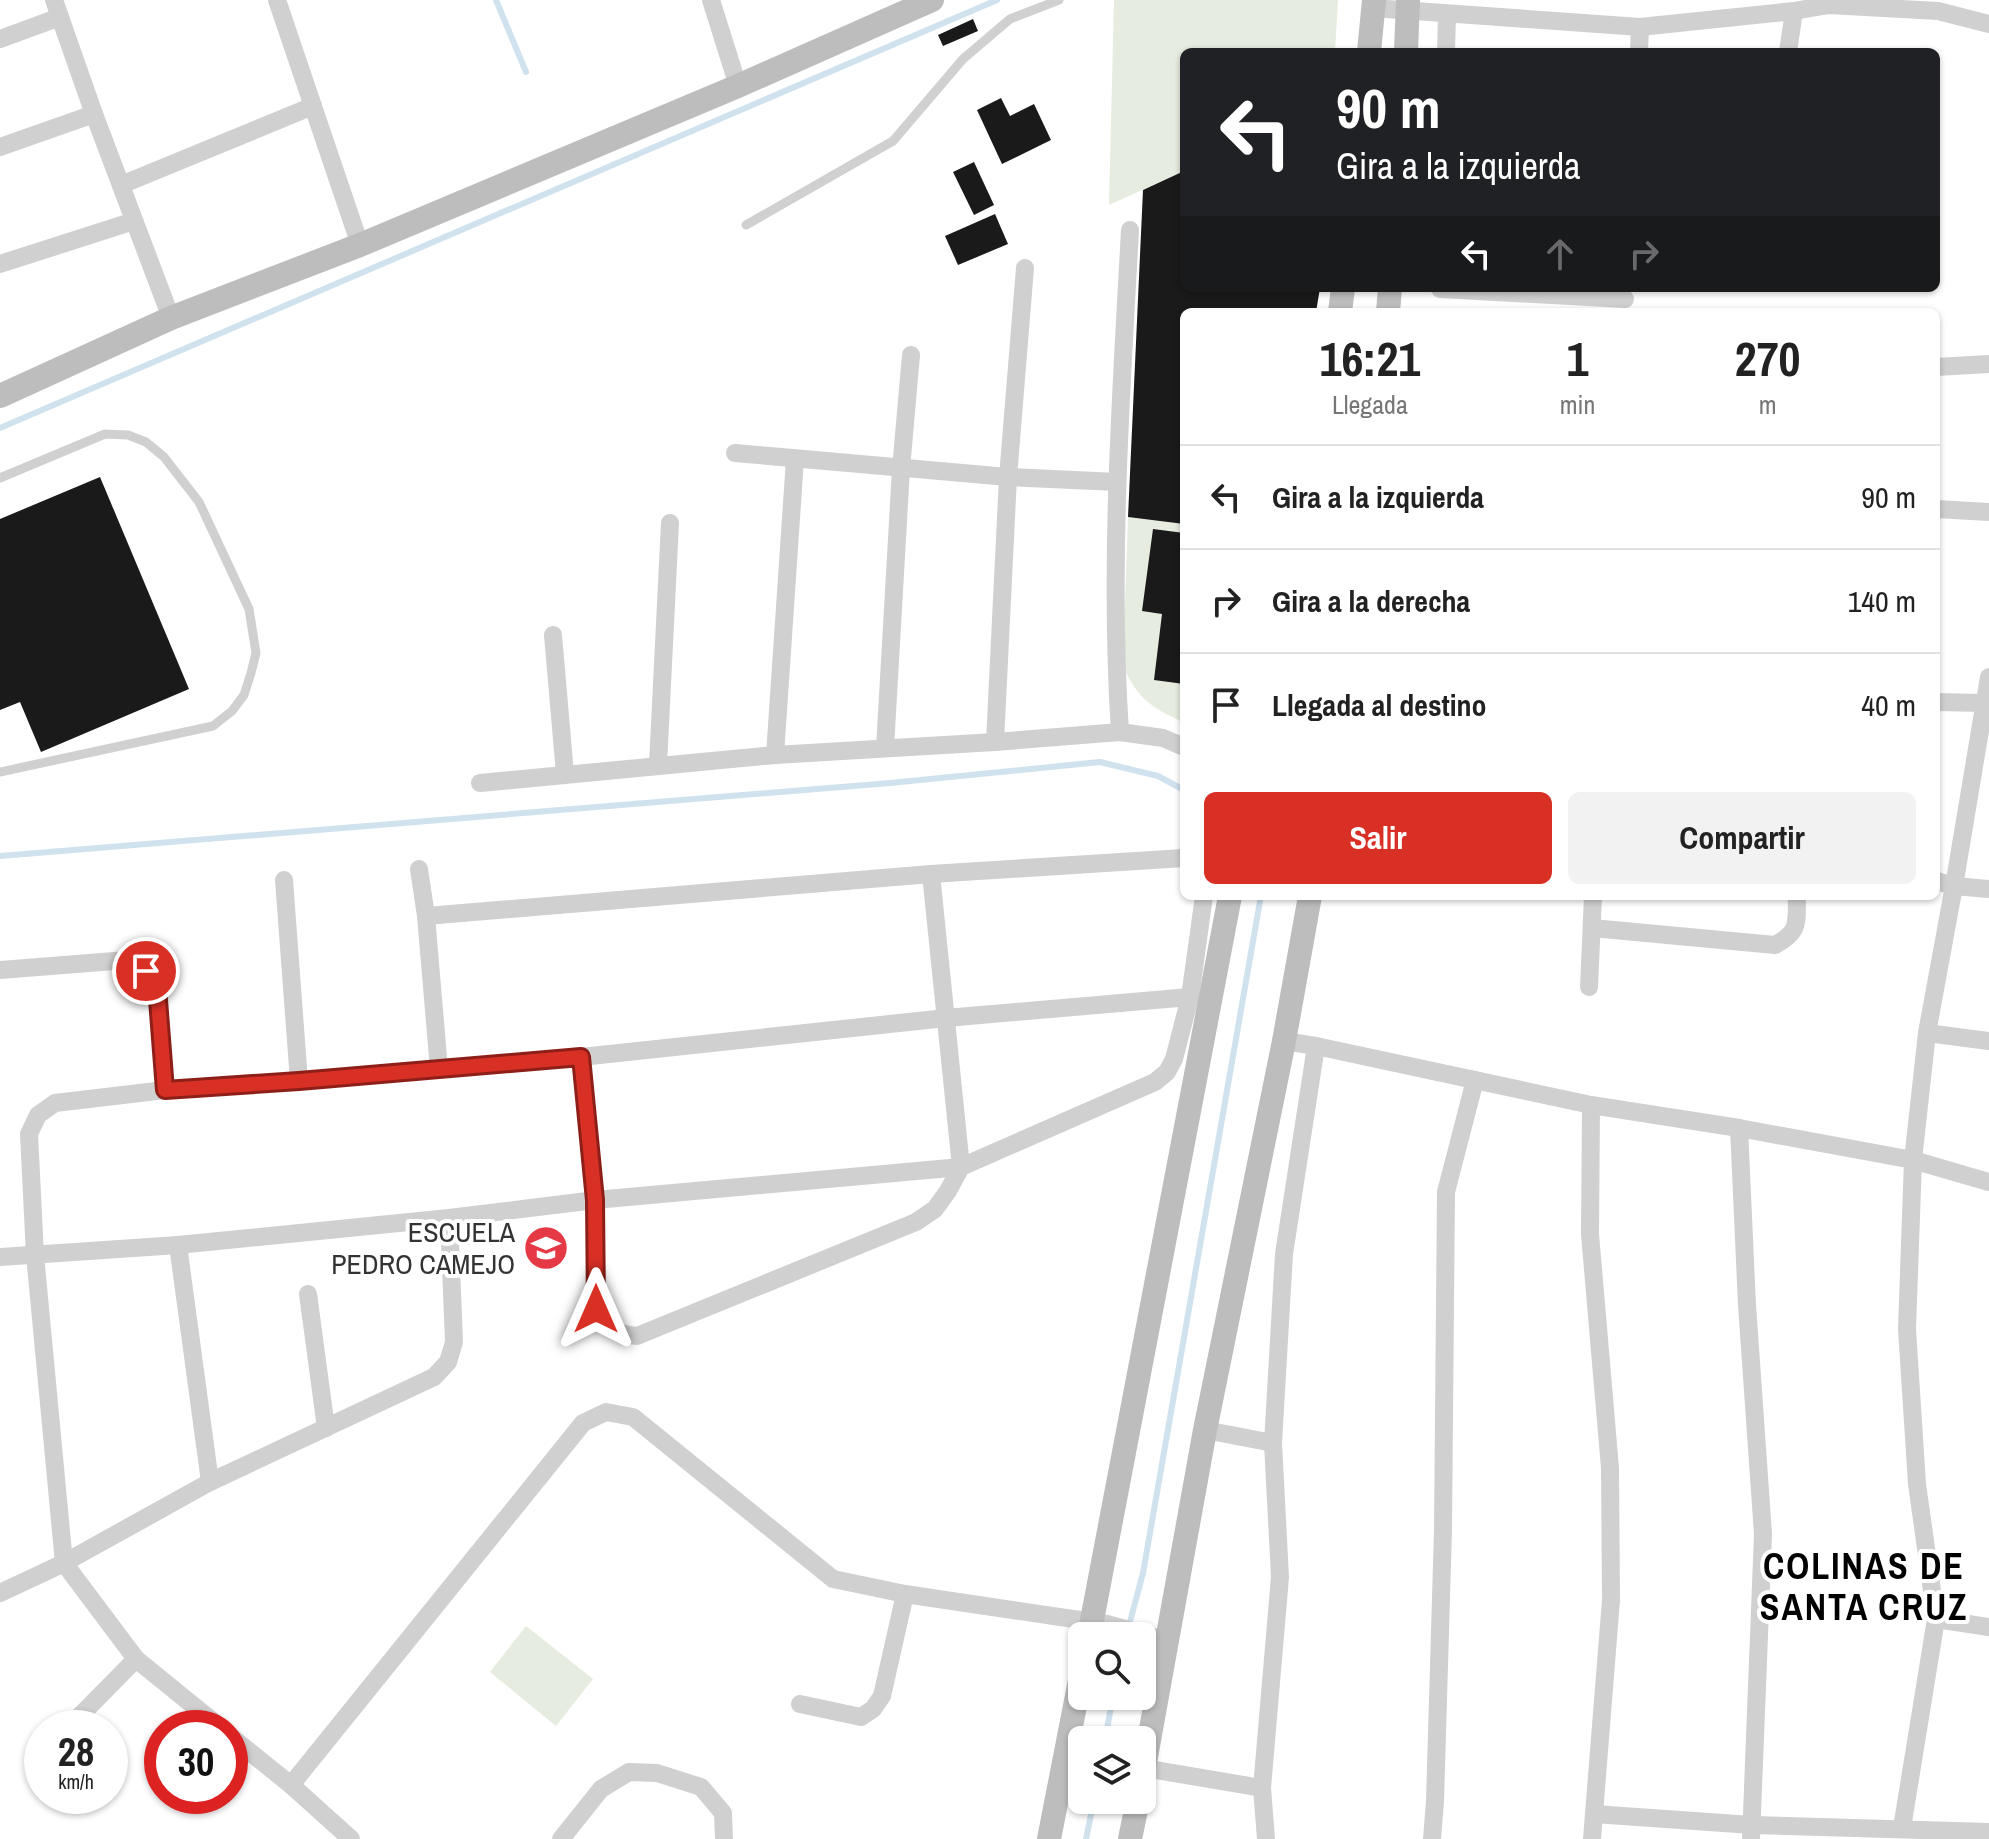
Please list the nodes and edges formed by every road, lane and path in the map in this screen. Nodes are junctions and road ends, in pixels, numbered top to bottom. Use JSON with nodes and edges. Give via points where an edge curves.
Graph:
{"nodes":[{"id":1,"x":277,"y":0,"type":"edge"},
{"id":2,"x":711,"y":0,"type":"edge"},
{"id":3,"x":1059,"y":0,"type":"edge"},
{"id":4,"x":922,"y":2,"type":"edge"},
{"id":5,"x":1374,"y":4,"type":"edge"},
{"id":6,"x":1408,"y":6,"type":"edge"},
{"id":7,"x":57,"y":8,"type":"edge"},
{"id":8,"x":1478,"y":8,"type":"edge"},
{"id":9,"x":1794,"y":11,"type":"junction"},
{"id":10,"x":1447,"y":14,"type":"junction"},
{"id":11,"x":1989,"y":24,"type":"edge"},
{"id":12,"x":1640,"y":27,"type":"junction"},
{"id":13,"x":0,"y":39,"type":"edge"},
{"id":14,"x":1369,"y":48,"type":"edge"},
{"id":15,"x":1406,"y":48,"type":"edge"},
{"id":16,"x":1446,"y":48,"type":"edge"},
{"id":17,"x":1639,"y":48,"type":"edge"},
{"id":18,"x":1789,"y":48,"type":"edge"},
{"id":19,"x":738,"y":86,"type":"junction"},
{"id":20,"x":313,"y":106,"type":"junction"},
{"id":21,"x":94,"y":114,"type":"junction"},
{"id":22,"x":0,"y":147,"type":"edge"},
{"id":23,"x":121,"y":185,"type":"junction"},
{"id":24,"x":134,"y":221,"type":"junction"},
{"id":25,"x":746,"y":225,"type":"dead end"},
{"id":26,"x":1130,"y":230,"type":"dead end"},
{"id":27,"x":360,"y":245,"type":"junction"},
{"id":28,"x":0,"y":264,"type":"edge"},
{"id":29,"x":1025,"y":268,"type":"dead end"},
{"id":30,"x":1490,"y":292,"type":"edge"},
{"id":31,"x":1625,"y":300,"type":"edge"},
{"id":32,"x":171,"y":318,"type":"junction"},
{"id":33,"x":911,"y":355,"type":"dead end"},
{"id":34,"x":1989,"y":364,"type":"edge"},
{"id":35,"x":1940,"y":367,"type":"edge"},
{"id":36,"x":0,"y":396,"type":"edge"},
{"id":37,"x":735,"y":453,"type":"dead end"},
{"id":38,"x":795,"y":459,"type":"junction"},
{"id":39,"x":901,"y":469,"type":"junction"},
{"id":40,"x":1008,"y":477,"type":"junction"},
{"id":41,"x":0,"y":478,"type":"edge"},
{"id":42,"x":1117,"y":482,"type":"junction"},
{"id":43,"x":1940,"y":509,"type":"edge"},
{"id":44,"x":1989,"y":512,"type":"edge"},
{"id":45,"x":670,"y":523,"type":"dead end"},
{"id":46,"x":553,"y":635,"type":"dead end"},
{"id":47,"x":1989,"y":677,"type":"edge"},
{"id":48,"x":1940,"y":702,"type":"edge"},
{"id":49,"x":1984,"y":703,"type":"junction"},
{"id":50,"x":1120,"y":732,"type":"junction"},
{"id":51,"x":1984,"y":738,"type":"edge"},
{"id":52,"x":995,"y":742,"type":"junction"},
{"id":53,"x":1180,"y":745,"type":"edge"},
{"id":54,"x":885,"y":748,"type":"junction"},
{"id":55,"x":775,"y":755,"type":"junction"},
{"id":56,"x":658,"y":765,"type":"junction"},
{"id":57,"x":0,"y":772,"type":"edge"},
{"id":58,"x":565,"y":774,"type":"junction"},
{"id":59,"x":480,"y":783,"type":"dead end"},
{"id":60,"x":1180,"y":858,"type":"edge"},
{"id":61,"x":419,"y":869,"type":"dead end"},
{"id":62,"x":931,"y":874,"type":"junction"},
{"id":63,"x":284,"y":880,"type":"dead end"},
{"id":64,"x":1945,"y":883,"type":"edge"},
{"id":65,"x":1989,"y":889,"type":"edge"},
{"id":66,"x":1203,"y":900,"type":"edge"},
{"id":67,"x":1229,"y":900,"type":"edge"},
{"id":68,"x":1309,"y":900,"type":"edge"},
{"id":69,"x":1593,"y":900,"type":"edge"},
{"id":70,"x":1797,"y":900,"type":"edge"},
{"id":71,"x":426,"y":916,"type":"junction"},
{"id":72,"x":1592,"y":928,"type":"junction"},
{"id":73,"x":0,"y":970,"type":"edge"},
{"id":74,"x":1589,"y":987,"type":"dead end"},
{"id":75,"x":1190,"y":997,"type":"junction"},
{"id":76,"x":946,"y":1018,"type":"junction"},
{"id":77,"x":1927,"y":1033,"type":"junction"},
{"id":78,"x":1284,"y":1041,"type":"junction"},
{"id":79,"x":1989,"y":1041,"type":"edge"},
{"id":80,"x":1316,"y":1046,"type":"junction"},
{"id":81,"x":581,"y":1057,"type":"junction"},
{"id":82,"x":439,"y":1069,"type":"junction"},
{"id":83,"x":1475,"y":1080,"type":"junction"},
{"id":84,"x":299,"y":1081,"type":"junction"},
{"id":85,"x":165,"y":1090,"type":"junction"},
{"id":86,"x":1591,"y":1105,"type":"junction"},
{"id":87,"x":1739,"y":1128,"type":"junction"},
{"id":88,"x":1913,"y":1160,"type":"junction"},
{"id":89,"x":961,"y":1167,"type":"junction"},
{"id":90,"x":1989,"y":1182,"type":"edge"},
{"id":91,"x":595,"y":1200,"type":"junction"},
{"id":92,"x":449,"y":1218,"type":"junction"},
{"id":93,"x":178,"y":1245,"type":"junction"},
{"id":94,"x":35,"y":1255,"type":"junction"},
{"id":95,"x":0,"y":1257,"type":"edge"},
{"id":96,"x":308,"y":1294,"type":"dead end"},
{"id":97,"x":326,"y":1428,"type":"junction"},
{"id":98,"x":1205,"y":1430,"type":"junction"},
{"id":99,"x":1273,"y":1443,"type":"junction"},
{"id":100,"x":210,"y":1482,"type":"junction"},
{"id":101,"x":64,"y":1563,"type":"junction"},
{"id":102,"x":0,"y":1593,"type":"edge"},
{"id":103,"x":905,"y":1594,"type":"junction"},
{"id":104,"x":1936,"y":1619,"type":"junction"},
{"id":105,"x":1068,"y":1622,"type":"edge"},
{"id":106,"x":1097,"y":1622,"type":"edge"},
{"id":107,"x":1989,"y":1627,"type":"edge"},
{"id":108,"x":1156,"y":1637,"type":"edge"},
{"id":109,"x":1159,"y":1638,"type":"junction"},
{"id":110,"x":136,"y":1659,"type":"junction"},
{"id":111,"x":800,"y":1704,"type":"dead end"},
{"id":112,"x":86,"y":1710,"type":"edge"},
{"id":113,"x":199,"y":1710,"type":"edge"},
{"id":114,"x":1074,"y":1710,"type":"edge"},
{"id":115,"x":1149,"y":1726,"type":"edge"},
{"id":116,"x":248,"y":1750,"type":"edge"},
{"id":117,"x":1156,"y":1775,"type":"edge"},
{"id":118,"x":291,"y":1785,"type":"junction"},
{"id":119,"x":1262,"y":1788,"type":"junction"},
{"id":120,"x":1135,"y":1814,"type":"edge"},
{"id":121,"x":1594,"y":1814,"type":"junction"},
{"id":122,"x":1902,"y":1828,"type":"junction"},
{"id":123,"x":1752,"y":1832,"type":"edge"},
{"id":124,"x":1989,"y":1832,"type":"edge"},
{"id":125,"x":351,"y":1839,"type":"edge"},
{"id":126,"x":561,"y":1839,"type":"edge"},
{"id":127,"x":724,"y":1839,"type":"edge"},
{"id":128,"x":1049,"y":1839,"type":"edge"},
{"id":129,"x":1130,"y":1839,"type":"edge"},
{"id":130,"x":1266,"y":1839,"type":"edge"},
{"id":131,"x":1432,"y":1839,"type":"edge"},
{"id":132,"x":1592,"y":1839,"type":"edge"}],
"edges":[{"from":1,"to":20,"type":"street"},
{"from":2,"to":19,"type":"street"},
{"from":3,"to":25,"type":"lane","via":[[1010,19],[963,59],[893,141]]},
{"from":4,"to":19,"type":"main road"},
{"from":5,"to":6,"type":"street"},
{"from":5,"to":14,"type":"main road"},
{"from":6,"to":10,"type":"street"},
{"from":6,"to":15,"type":"main road"},
{"from":7,"to":13,"type":"street"},
{"from":7,"to":21,"type":"street"},
{"from":8,"to":10,"type":"street"},
{"from":8,"to":12,"type":"street"},
{"from":9,"to":11,"type":"street","via":[[1829,5],[1938,11]]},
{"from":9,"to":12,"type":"street"},
{"from":9,"to":18,"type":"street"},
{"from":10,"to":16,"type":"street"},
{"from":12,"to":17,"type":"street"},
{"from":19,"to":27,"type":"main road"},
{"from":20,"to":23,"type":"street"},
{"from":20,"to":27,"type":"street"},
{"from":21,"to":22,"type":"street"},
{"from":21,"to":23,"type":"street"},
{"from":23,"to":24,"type":"street"},
{"from":24,"to":28,"type":"street"},
{"from":24,"to":32,"type":"street"},
{"from":26,"to":42,"type":"street"},
{"from":27,"to":32,"type":"main road"},
{"from":29,"to":40,"type":"street"},
{"from":30,"to":31,"type":"street"},
{"from":32,"to":36,"type":"main road"},
{"from":33,"to":39,"type":"street"},
{"from":34,"to":35,"type":"street"},
{"from":37,"to":38,"type":"street"},
{"from":38,"to":39,"type":"street"},
{"from":38,"to":55,"type":"street"},
{"from":39,"to":40,"type":"street"},
{"from":39,"to":54,"type":"street"},
{"from":40,"to":42,"type":"street"},
{"from":40,"to":52,"type":"street"},
{"from":41,"to":57,"type":"lane","via":[[105,434],[146,442],[199,502],[249,609],[256,653],[244,695],[213,726]]},
{"from":42,"to":50,"type":"street"},
{"from":43,"to":44,"type":"street"},
{"from":45,"to":56,"type":"street"},
{"from":46,"to":58,"type":"street"},
{"from":47,"to":49,"type":"street"},
{"from":48,"to":49,"type":"street"},
{"from":49,"to":51,"type":"street"},
{"from":50,"to":52,"type":"street"},
{"from":50,"to":53,"type":"street"},
{"from":51,"to":64,"type":"street"},
{"from":52,"to":54,"type":"street"},
{"from":54,"to":55,"type":"street"},
{"from":55,"to":56,"type":"street"},
{"from":56,"to":58,"type":"street"},
{"from":58,"to":59,"type":"street"},
{"from":60,"to":62,"type":"street"},
{"from":61,"to":71,"type":"street"},
{"from":62,"to":71,"type":"street"},
{"from":62,"to":76,"type":"street"},
{"from":63,"to":84,"type":"street"},
{"from":64,"to":65,"type":"street"},
{"from":64,"to":77,"type":"street"},
{"from":66,"to":75,"type":"street"},
{"from":67,"to":106,"type":"main road"},
{"from":68,"to":78,"type":"main road"},
{"from":69,"to":72,"type":"street"},
{"from":70,"to":72,"type":"street","via":[[1796,925],[1775,945]]},
{"from":71,"to":82,"type":"street"},
{"from":72,"to":74,"type":"street"},
{"from":73,"to":85,"type":"street","via":[[127,960],[146,971],[157,987]]},
{"from":75,"to":76,"type":"street"},
{"from":75,"to":89,"type":"street","via":[[1174,1059],[1155,1082]]},
{"from":76,"to":81,"type":"street"},
{"from":76,"to":89,"type":"street"},
{"from":77,"to":79,"type":"street"},
{"from":77,"to":88,"type":"street"},
{"from":78,"to":80,"type":"street"},
{"from":78,"to":98,"type":"main road"},
{"from":80,"to":83,"type":"street"},
{"from":80,"to":99,"type":"street","via":[[1284,1254]]},
{"from":81,"to":82,"type":"street"},
{"from":81,"to":91,"type":"street"},
{"from":82,"to":84,"type":"street"},
{"from":83,"to":86,"type":"street"},
{"from":83,"to":131,"type":"street","via":[[1446,1192],[1443,1530]]},
{"from":84,"to":85,"type":"street"},
{"from":85,"to":94,"type":"street","via":[[55,1103],[38,1115],[29,1134]]},
{"from":86,"to":87,"type":"street"},
{"from":86,"to":121,"type":"street","via":[[1590,1234],[1610,1468],[1611,1600]]},
{"from":87,"to":88,"type":"street"},
{"from":87,"to":123,"type":"street","via":[[1763,1534]]},
{"from":88,"to":90,"type":"street"},
{"from":88,"to":104,"type":"street","via":[[1907,1329],[1917,1484]]},
{"from":89,"to":91,"type":"street"},
{"from":89,"to":91,"type":"street","via":[[935,1209],[916,1222],[637,1336],[611,1328],[596,1309]]},
{"from":91,"to":92,"type":"street"},
{"from":92,"to":93,"type":"street"},
{"from":92,"to":97,"type":"street","via":[[454,1342],[448,1362],[434,1377]]},
{"from":93,"to":94,"type":"street"},
{"from":93,"to":100,"type":"street"},
{"from":94,"to":95,"type":"street"},
{"from":94,"to":101,"type":"street"},
{"from":96,"to":97,"type":"street"},
{"from":97,"to":100,"type":"street"},
{"from":98,"to":99,"type":"street"},
{"from":98,"to":109,"type":"main road"},
{"from":99,"to":119,"type":"street","via":[[1280,1577]]},
{"from":100,"to":101,"type":"street"},
{"from":101,"to":102,"type":"street"},
{"from":101,"to":110,"type":"street"},
{"from":103,"to":105,"type":"street"},
{"from":103,"to":111,"type":"street","via":[[882,1696],[873,1709],[861,1717]]},
{"from":103,"to":118,"type":"street","via":[[833,1579],[633,1417],[606,1412],[583,1423]]},
{"from":104,"to":107,"type":"street"},
{"from":104,"to":122,"type":"street"},
{"from":108,"to":109,"type":"street"},
{"from":109,"to":115,"type":"main road"},
{"from":110,"to":112,"type":"street"},
{"from":110,"to":113,"type":"street"},
{"from":114,"to":128,"type":"main road"},
{"from":116,"to":118,"type":"street"},
{"from":117,"to":119,"type":"street"},
{"from":118,"to":125,"type":"street"},
{"from":119,"to":130,"type":"street"},
{"from":120,"to":129,"type":"main road"},
{"from":121,"to":123,"type":"street"},
{"from":121,"to":132,"type":"street"},
{"from":122,"to":123,"type":"street"},
{"from":122,"to":124,"type":"street"},
{"from":126,"to":127,"type":"street","via":[[601,1789],[629,1772],[657,1773],[701,1787],[723,1813]]}]}
